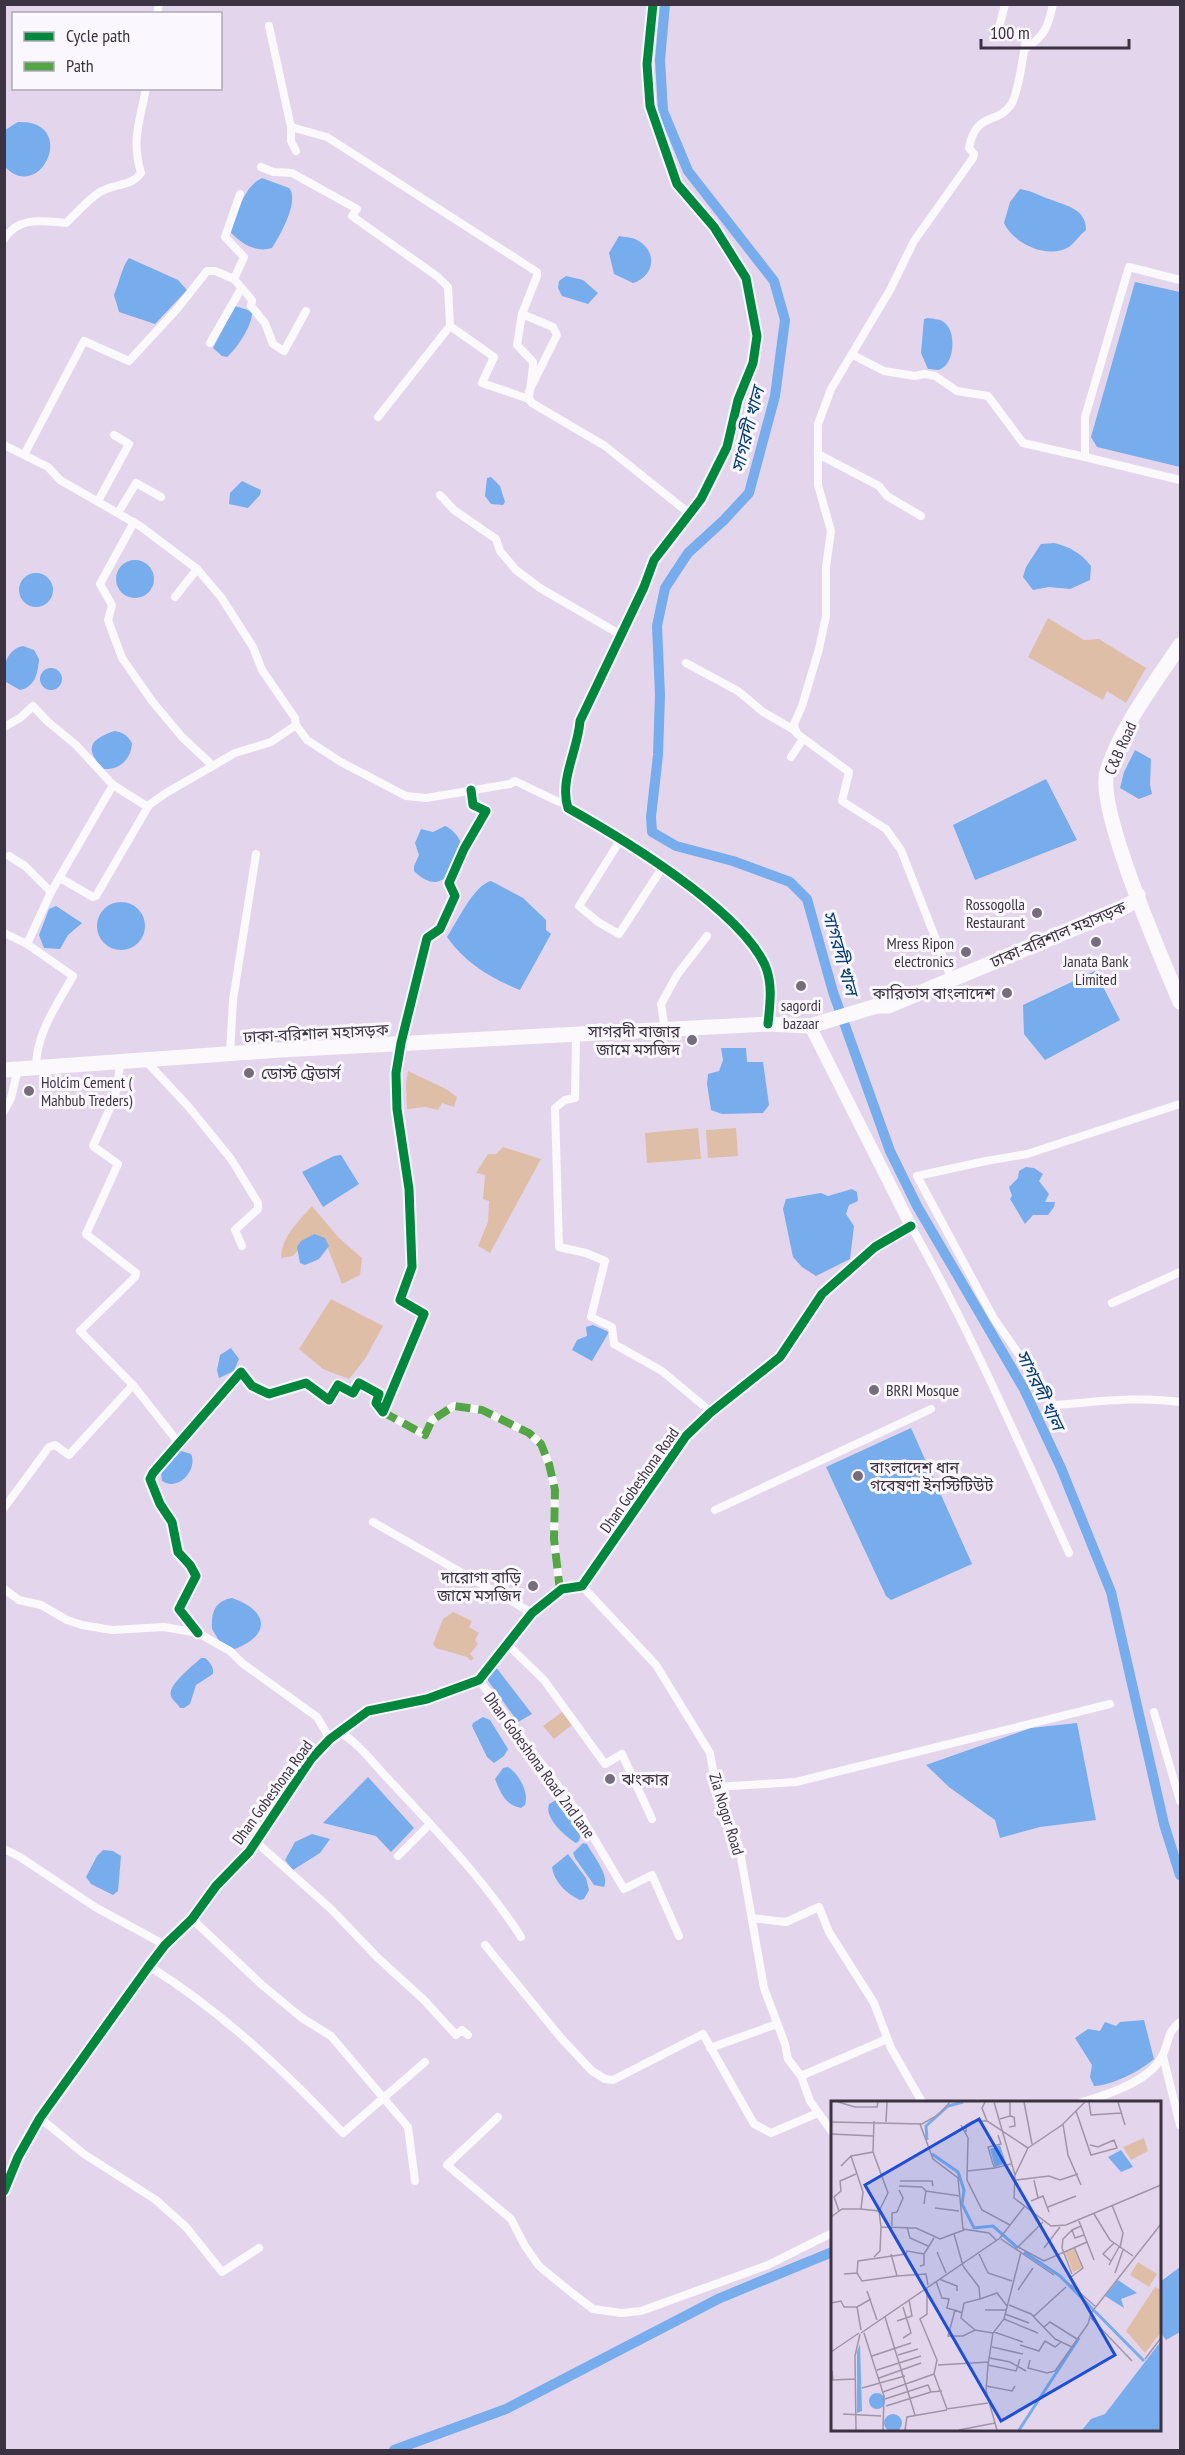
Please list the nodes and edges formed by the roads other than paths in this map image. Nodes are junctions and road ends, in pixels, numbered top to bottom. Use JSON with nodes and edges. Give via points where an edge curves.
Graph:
{"nodes":[{"id":1,"x":653,"y":4,"type":"edge"},
{"id":2,"x":1005,"y":4,"type":"edge"},
{"id":3,"x":1053,"y":4,"type":"edge"},
{"id":4,"x":269,"y":26,"type":"dead end"},
{"id":5,"x":1025,"y":49,"type":"junction"},
{"id":6,"x":146,"y":90,"type":"edge"},
{"id":7,"x":291,"y":127,"type":"junction"},
{"id":8,"x":296,"y":151,"type":"dead end"},
{"id":9,"x":261,"y":167,"type":"dead end"},
{"id":10,"x":240,"y":194,"type":"dead end"},
{"id":11,"x":4,"y":239,"type":"edge"},
{"id":12,"x":234,"y":279,"type":"junction"},
{"id":13,"x":1180,"y":280,"type":"edge"},
{"id":14,"x":241,"y":289,"type":"junction"},
{"id":15,"x":306,"y":311,"type":"dead end"},
{"id":16,"x":522,"y":314,"type":"junction"},
{"id":17,"x":450,"y":326,"type":"junction"},
{"id":18,"x":210,"y":343,"type":"dead end"},
{"id":19,"x":853,"y":355,"type":"junction"},
{"id":20,"x":529,"y":395,"type":"junction"},
{"id":21,"x":378,"y":417,"type":"dead end"},
{"id":22,"x":114,"y":435,"type":"dead end"},
{"id":23,"x":4,"y":445,"type":"edge"},
{"id":24,"x":818,"y":454,"type":"junction"},
{"id":25,"x":24,"y":455,"type":"junction"},
{"id":26,"x":1085,"y":457,"type":"junction"},
{"id":27,"x":1180,"y":480,"type":"edge"},
{"id":28,"x":440,"y":495,"type":"dead end"},
{"id":29,"x":161,"y":497,"type":"dead end"},
{"id":30,"x":98,"y":501,"type":"junction"},
{"id":31,"x":118,"y":513,"type":"junction"},
{"id":32,"x":690,"y":514,"type":"junction"},
{"id":33,"x":921,"y":516,"type":"dead end"},
{"id":34,"x":134,"y":522,"type":"junction"},
{"id":35,"x":197,"y":569,"type":"junction"},
{"id":36,"x":175,"y":597,"type":"dead end"},
{"id":37,"x":621,"y":635,"type":"junction"},
{"id":38,"x":1180,"y":645,"type":"edge"},
{"id":39,"x":686,"y":663,"type":"dead end"},
{"id":40,"x":296,"y":725,"type":"junction"},
{"id":41,"x":4,"y":727,"type":"edge"},
{"id":42,"x":796,"y":731,"type":"junction"},
{"id":43,"x":803,"y":739,"type":"junction"},
{"id":44,"x":791,"y":757,"type":"dead end"},
{"id":45,"x":213,"y":766,"type":"junction"},
{"id":46,"x":113,"y":785,"type":"junction"},
{"id":47,"x":471,"y":790,"type":"junction"},
{"id":48,"x":566,"y":800,"type":"junction"},
{"id":49,"x":148,"y":807,"type":"junction"},
{"id":50,"x":621,"y":839,"type":"junction"},
{"id":51,"x":256,"y":854,"type":"dead end"},
{"id":52,"x":9,"y":856,"type":"dead end"},
{"id":53,"x":662,"y":868,"type":"junction"},
{"id":54,"x":60,"y":879,"type":"junction"},
{"id":55,"x":51,"y":892,"type":"junction"},
{"id":56,"x":1138,"y":895,"type":"junction"},
{"id":57,"x":4,"y":933,"type":"edge"},
{"id":58,"x":707,"y":936,"type":"dead end"},
{"id":59,"x":27,"y":944,"type":"junction"},
{"id":60,"x":949,"y":973,"type":"junction"},
{"id":61,"x":1180,"y":982,"type":"edge"},
{"id":62,"x":1180,"y":1002,"type":"edge"},
{"id":63,"x":877,"y":1006,"type":"junction"},
{"id":64,"x":768,"y":1024,"type":"junction"},
{"id":65,"x":810,"y":1026,"type":"junction"},
{"id":66,"x":665,"y":1030,"type":"junction"},
{"id":67,"x":576,"y":1034,"type":"junction"},
{"id":68,"x":401,"y":1043,"type":"junction"},
{"id":69,"x":230,"y":1053,"type":"junction"},
{"id":70,"x":143,"y":1059,"type":"junction"},
{"id":71,"x":121,"y":1060,"type":"junction"},
{"id":72,"x":36,"y":1068,"type":"junction"},
{"id":73,"x":11,"y":1070,"type":"edge"},
{"id":74,"x":1180,"y":1104,"type":"edge"},
{"id":75,"x":4,"y":1111,"type":"edge"},
{"id":76,"x":911,"y":1226,"type":"junction"},
{"id":77,"x":242,"y":1246,"type":"dead end"},
{"id":78,"x":1180,"y":1272,"type":"edge"},
{"id":79,"x":1113,"y":1302,"type":"dead end"},
{"id":80,"x":133,"y":1385,"type":"junction"},
{"id":81,"x":1180,"y":1402,"type":"edge"},
{"id":82,"x":931,"y":1409,"type":"dead end"},
{"id":83,"x":383,"y":1412,"type":"junction"},
{"id":84,"x":711,"y":1412,"type":"junction"},
{"id":85,"x":178,"y":1442,"type":"junction"},
{"id":86,"x":4,"y":1509,"type":"edge"},
{"id":87,"x":714,"y":1510,"type":"dead end"},
{"id":88,"x":373,"y":1522,"type":"dead end"},
{"id":89,"x":1069,"y":1553,"type":"dead end"},
{"id":90,"x":582,"y":1586,"type":"junction"},
{"id":91,"x":4,"y":1589,"type":"edge"},
{"id":92,"x":560,"y":1591,"type":"junction"},
{"id":93,"x":532,"y":1613,"type":"junction"},
{"id":94,"x":198,"y":1633,"type":"junction"},
{"id":95,"x":506,"y":1642,"type":"junction"},
{"id":96,"x":479,"y":1680,"type":"junction"},
{"id":97,"x":1110,"y":1704,"type":"dead end"},
{"id":98,"x":1154,"y":1712,"type":"dead end"},
{"id":99,"x":335,"y":1735,"type":"junction"},
{"id":100,"x":717,"y":1787,"type":"junction"},
{"id":101,"x":1180,"y":1802,"type":"edge"},
{"id":102,"x":652,"y":1819,"type":"dead end"},
{"id":103,"x":430,"y":1824,"type":"junction"},
{"id":104,"x":256,"y":1842,"type":"junction"},
{"id":105,"x":4,"y":1849,"type":"edge"},
{"id":106,"x":398,"y":1856,"type":"dead end"},
{"id":107,"x":752,"y":1918,"type":"junction"},
{"id":108,"x":192,"y":1919,"type":"junction"},
{"id":109,"x":679,"y":1936,"type":"dead end"},
{"id":110,"x":521,"y":1937,"type":"dead end"},
{"id":111,"x":165,"y":1945,"type":"junction"},
{"id":112,"x":485,"y":1945,"type":"dead end"},
{"id":113,"x":149,"y":1966,"type":"junction"},
{"id":114,"x":1180,"y":2022,"type":"edge"},
{"id":115,"x":777,"y":2024,"type":"junction"},
{"id":116,"x":468,"y":2035,"type":"dead end"},
{"id":117,"x":887,"y":2039,"type":"junction"},
{"id":118,"x":710,"y":2049,"type":"junction"},
{"id":119,"x":1163,"y":2056,"type":"junction"},
{"id":120,"x":425,"y":2062,"type":"dead end"},
{"id":121,"x":801,"y":2076,"type":"junction"},
{"id":122,"x":383,"y":2098,"type":"junction"},
{"id":123,"x":920,"y":2101,"type":"edge"},
{"id":124,"x":1088,"y":2101,"type":"edge"},
{"id":125,"x":818,"y":2113,"type":"junction"},
{"id":126,"x":498,"y":2117,"type":"dead end"},
{"id":127,"x":40,"y":2118,"type":"junction"},
{"id":128,"x":1180,"y":2125,"type":"edge"},
{"id":129,"x":831,"y":2131,"type":"edge"},
{"id":130,"x":416,"y":2181,"type":"dead end"},
{"id":131,"x":4,"y":2191,"type":"edge"},
{"id":132,"x":831,"y":2234,"type":"edge"},
{"id":133,"x":260,"y":2248,"type":"dead end"}],
"edges":[{"from":1,"to":32,"type":"street","via":[[647,64],[650,106],[677,184],[714,228],[746,278],[757,336],[753,363],[735,410],[727,447]]},
{"from":2,"to":5,"type":"street","via":[[999,28],[1025,37]]},
{"from":3,"to":5,"type":"street","via":[[1048,27],[1038,41]]},
{"from":4,"to":7,"type":"street"},
{"from":5,"to":19,"type":"street","via":[[1013,101],[998,116],[981,122],[971,138],[973,158],[914,241]]},
{"from":6,"to":11,"type":"street","via":[[135,134],[141,174],[137,180],[101,191],[66,223],[26,221]]},
{"from":7,"to":8,"type":"street"},
{"from":7,"to":16,"type":"street","via":[[327,137],[537,272]]},
{"from":9,"to":17,"type":"street","via":[[292,173],[357,209],[352,216],[438,277],[448,287]]},
{"from":10,"to":12,"type":"street","via":[[225,237],[244,257]]},
{"from":12,"to":14,"type":"street"},
{"from":12,"to":25,"type":"street","via":[[207,271],[129,361],[84,341]]},
{"from":13,"to":26,"type":"street","via":[[1129,267],[1085,417]]},
{"from":14,"to":15,"type":"street","via":[[252,300],[251,306],[265,323],[273,344],[284,351]]},
{"from":14,"to":18,"type":"street"},
{"from":16,"to":20,"type":"street","via":[[517,345],[533,362]]},
{"from":16,"to":20,"type":"street","via":[[553,327],[557,335]]},
{"from":17,"to":20,"type":"street","via":[[494,357],[482,383]]},
{"from":17,"to":21,"type":"street"},
{"from":19,"to":24,"type":"street","via":[[831,389],[818,424]]},
{"from":19,"to":26,"type":"street","via":[[884,371],[935,376],[957,391],[988,396],[1023,443]]},
{"from":20,"to":32,"type":"street","via":[[532,403],[605,446]]},
{"from":22,"to":30,"type":"street","via":[[129,444]]},
{"from":23,"to":25,"type":"street"},
{"from":24,"to":33,"type":"street","via":[[879,486],[886,496]]},
{"from":24,"to":42,"type":"street","via":[[818,484],[831,531],[826,616]]},
{"from":25,"to":30,"type":"street"},
{"from":26,"to":27,"type":"street"},
{"from":28,"to":37,"type":"street","via":[[454,510],[496,539],[500,551],[516,570]]},
{"from":29,"to":31,"type":"street","via":[[136,483]]},
{"from":30,"to":31,"type":"street"},
{"from":31,"to":34,"type":"street"},
{"from":32,"to":37,"type":"street","via":[[654,560]]},
{"from":34,"to":35,"type":"street"},
{"from":34,"to":45,"type":"street","via":[[100,584],[112,605],[108,620],[122,658],[152,701]]},
{"from":35,"to":36,"type":"street"},
{"from":35,"to":40,"type":"street","via":[[221,597],[253,647],[262,670]]},
{"from":37,"to":48,"type":"street","via":[[580,721],[564,789]]},
{"from":38,"to":56,"type":"highway","name":"C&B Road","via":[[1133,718],[1106,774],[1110,816]]},
{"from":39,"to":42,"type":"street"},
{"from":40,"to":45,"type":"street","via":[[272,742],[236,753]]},
{"from":40,"to":47,"type":"street","via":[[307,740],[341,762],[406,796],[426,798]]},
{"from":41,"to":46,"type":"street","via":[[33,706]]},
{"from":42,"to":43,"type":"street"},
{"from":43,"to":44,"type":"street"},
{"from":43,"to":60,"type":"street","via":[[849,772],[842,801],[886,829],[902,850]]},
{"from":45,"to":49,"type":"street"},
{"from":46,"to":49,"type":"street"},
{"from":46,"to":54,"type":"street"},
{"from":47,"to":48,"type":"street","via":[[515,781],[559,802]]},
{"from":47,"to":68,"type":"street","via":[[473,805],[486,811],[449,883],[455,896],[440,929],[427,938]]},
{"from":48,"to":50,"type":"street","via":[[568,808]]},
{"from":49,"to":54,"type":"street","via":[[96,896]]},
{"from":50,"to":53,"type":"street"},
{"from":50,"to":53,"type":"street","via":[[579,906],[598,922],[619,934]]},
{"from":51,"to":69,"type":"street","via":[[233,1000]]},
{"from":52,"to":55,"type":"street"},
{"from":53,"to":64,"type":"street","via":[[746,936],[765,964],[770,982]]},
{"from":54,"to":55,"type":"street"},
{"from":55,"to":59,"type":"street"},
{"from":56,"to":60,"type":"highway","name":"ঢাকা-বরিশাল মহাসড়ক"},
{"from":56,"to":61,"type":"highway"},
{"from":56,"to":62,"type":"highway"},
{"from":56,"to":63,"type":"highway","name":"ঢাকা-বরিশাল মহাসড়ক","via":[[1121,909],[888,1006]]},
{"from":57,"to":59,"type":"street"},
{"from":58,"to":66,"type":"street","via":[[661,1004]]},
{"from":59,"to":72,"type":"street","via":[[73,976],[40,1036]]},
{"from":60,"to":63,"type":"highway","name":"ঢাকা-বরিশাল মহাসড়ক"},
{"from":63,"to":65,"type":"highway","via":[[866,1018],[852,1015]]},
{"from":64,"to":65,"type":"highway","name":"ঢাকা-বরিশাল মহাসড়ক"},
{"from":64,"to":66,"type":"highway","name":"ঢাকা-বরিশাল মহাসড়ক"},
{"from":65,"to":76,"type":"street"},
{"from":66,"to":67,"type":"highway","name":"ঢাকা-বরিশাল মহাসড়ক"},
{"from":67,"to":68,"type":"highway","name":"ঢাকা-বরিশাল মহাসড়ক"},
{"from":67,"to":84,"type":"street","via":[[575,1098],[555,1108],[559,1247],[605,1261],[591,1317],[612,1328],[614,1344],[662,1371]]},
{"from":68,"to":69,"type":"highway","name":"ঢাকা-বরিশাল মহাসড়ক"},
{"from":68,"to":83,"type":"street","via":[[396,1073],[397,1109],[409,1189],[412,1268],[399,1300],[424,1314]]},
{"from":69,"to":70,"type":"highway","name":"ঢাকা-বরিশাল মহাসড়ক"},
{"from":70,"to":71,"type":"highway","name":"ঢাকা-বরিশাল মহাসড়ক"},
{"from":70,"to":77,"type":"street","via":[[231,1159],[258,1203],[258,1209],[235,1230]]},
{"from":71,"to":72,"type":"highway","name":"ঢাকা-বরিশাল মহাসড়ক"},
{"from":71,"to":80,"type":"street","via":[[115,1097],[93,1146],[118,1164],[86,1234],[136,1273],[80,1331]]},
{"from":72,"to":73,"type":"highway","name":"ঢাকা-বরিশাল মহাসড়ক"},
{"from":73,"to":75,"type":"street","via":[[11,1098]]},
{"from":74,"to":81,"type":"street","via":[[1027,1154],[917,1176],[993,1317],[1054,1405],[1115,1400]]},
{"from":76,"to":84,"type":"street","name":"Dhan Gobeshona Road","via":[[875,1247],[822,1294],[780,1357]]},
{"from":76,"to":89,"type":"street","via":[[991,1380]]},
{"from":78,"to":79,"type":"street"},
{"from":80,"to":85,"type":"street"},
{"from":80,"to":86,"type":"street","via":[[69,1455],[55,1445],[49,1447]]},
{"from":82,"to":87,"type":"street"},
{"from":83,"to":85,"type":"street","via":[[376,1403],[378,1394],[359,1383],[353,1393],[338,1385],[329,1400],[306,1383],[269,1394],[252,1386],[241,1372]]},
{"from":83,"to":92,"type":"street","via":[[425,1435],[432,1420],[454,1406],[482,1410],[529,1433],[541,1444],[555,1490],[554,1539]]},
{"from":84,"to":90,"type":"street","name":"Dhan Gobeshona Road","via":[[686,1436]]},
{"from":85,"to":94,"type":"street","via":[[150,1479],[172,1522],[178,1552],[196,1576],[179,1609]]},
{"from":88,"to":93,"type":"street"},
{"from":90,"to":92,"type":"street"},
{"from":90,"to":100,"type":"street","name":"Zia Nogor Road","via":[[656,1665],[710,1753]]},
{"from":91,"to":94,"type":"street","via":[[19,1600],[41,1605],[82,1625],[112,1630],[164,1627]]},
{"from":92,"to":93,"type":"street"},
{"from":93,"to":95,"type":"street"},
{"from":94,"to":99,"type":"street","via":[[230,1652]]},
{"from":95,"to":96,"type":"street"},
{"from":95,"to":102,"type":"street","via":[[544,1680],[605,1764],[622,1754]]},
{"from":96,"to":99,"type":"street","name":"Dhan Gobeshona Road","via":[[427,1699],[368,1711]]},
{"from":96,"to":109,"type":"street","name":"Dhan Gobeshona Road 2nd lane","via":[[582,1818],[624,1889],[652,1875]]},
{"from":97,"to":100,"type":"street","via":[[796,1782]]},
{"from":98,"to":101,"type":"street"},
{"from":99,"to":103,"type":"street","via":[[356,1742]]},
{"from":99,"to":104,"type":"street","name":"Dhan Gobeshona Road","via":[[311,1759]]},
{"from":100,"to":107,"type":"street","name":"Zia Nogor Road","via":[[739,1846]]},
{"from":103,"to":106,"type":"street"},
{"from":103,"to":110,"type":"street","via":[[497,1900]]},
{"from":104,"to":108,"type":"street","name":"Dhan Gobeshona Road"},
{"from":104,"to":116,"type":"street","via":[[332,1910],[456,2034],[462,2030]]},
{"from":105,"to":111,"type":"street","via":[[95,1907]]},
{"from":107,"to":115,"type":"street","name":"Zia Nogor Road","via":[[764,1988]]},
{"from":107,"to":117,"type":"street","via":[[786,1922],[819,1907],[829,1932],[874,2003]]},
{"from":108,"to":111,"type":"street","name":"Dhan Gobeshona Road"},
{"from":108,"to":122,"type":"street","via":[[262,1985],[331,2036]]},
{"from":111,"to":113,"type":"street","name":"Dhan Gobeshona Road"},
{"from":112,"to":118,"type":"street","via":[[561,2038],[604,2079],[613,2080],[703,2034]]},
{"from":113,"to":122,"type":"street","via":[[239,2031],[343,2133]]},
{"from":113,"to":127,"type":"street","name":"Dhan Gobeshona Road"},
{"from":114,"to":119,"type":"street","via":[[1170,2032]]},
{"from":115,"to":118,"type":"street"},
{"from":115,"to":121,"type":"street","name":"Zia Nogor Road","via":[[788,2059]]},
{"from":117,"to":121,"type":"street"},
{"from":117,"to":123,"type":"street"},
{"from":118,"to":125,"type":"street","via":[[754,2124],[771,2133]]},
{"from":119,"to":124,"type":"street","via":[[1154,2070],[1111,2094]]},
{"from":119,"to":128,"type":"street"},
{"from":120,"to":122,"type":"street"},
{"from":121,"to":125,"type":"street","name":"Zia Nogor Road"},
{"from":122,"to":130,"type":"street","via":[[408,2127]]},
{"from":125,"to":129,"type":"street","name":"Zia Nogor Road"},
{"from":126,"to":132,"type":"street","via":[[447,2165],[511,2219],[539,2266],[593,2308],[641,2312],[768,2265]]},
{"from":127,"to":131,"type":"street","name":"Dhan Gobeshona Road"},
{"from":127,"to":133,"type":"street","via":[[84,2154],[164,2207],[222,2272]]}]}
